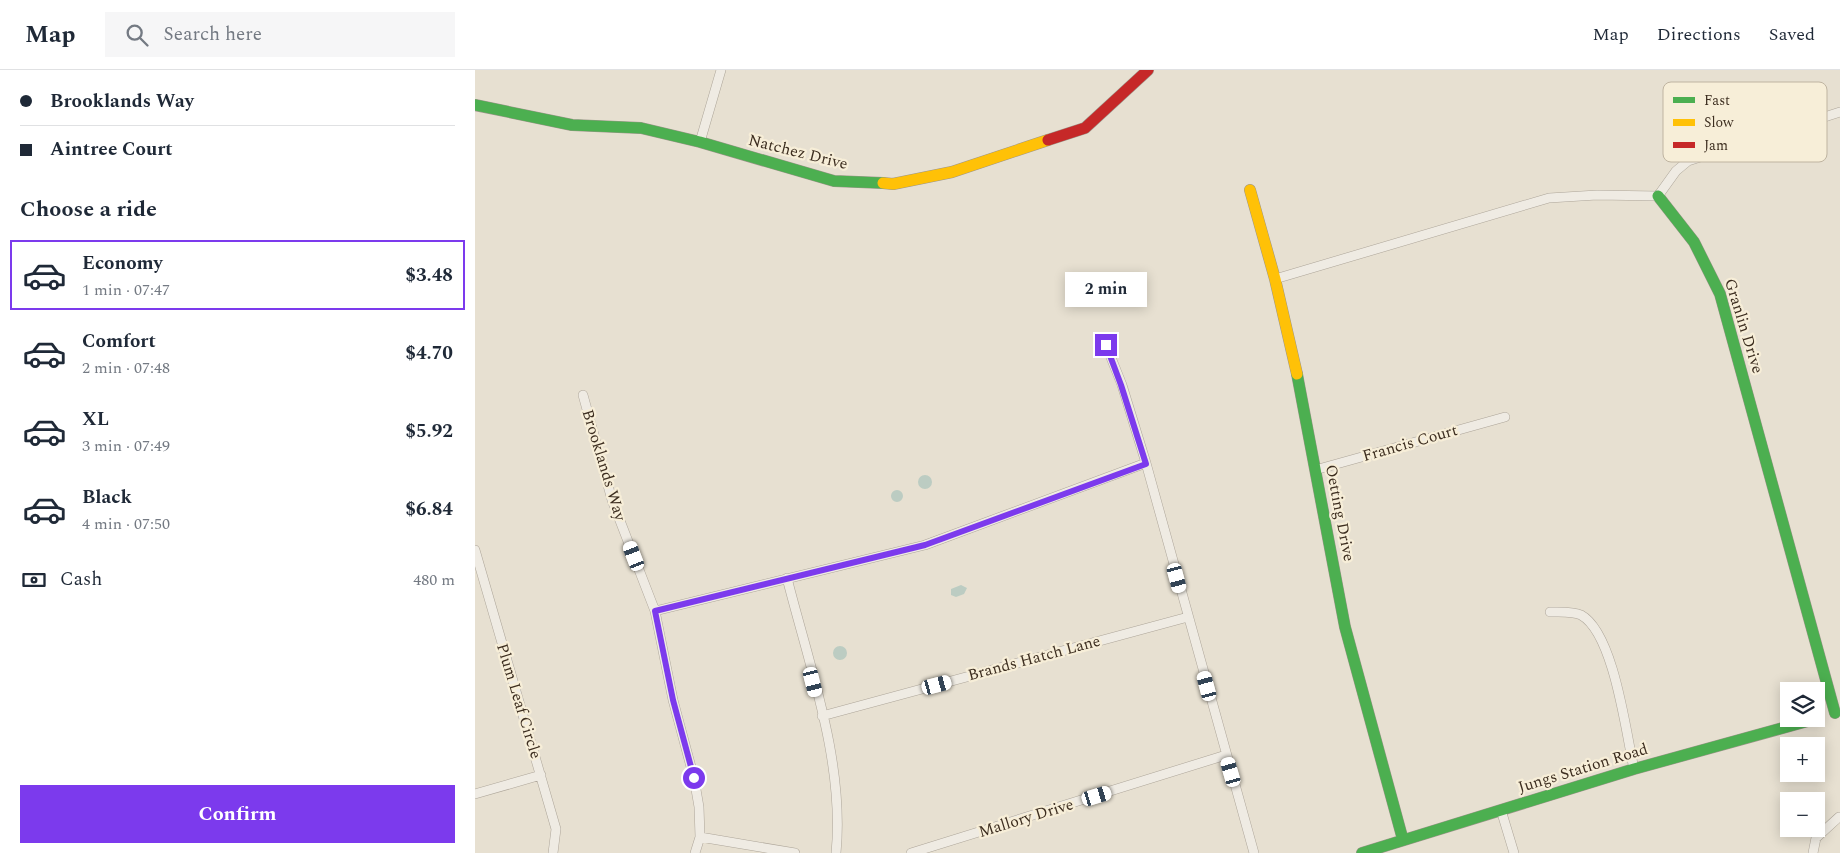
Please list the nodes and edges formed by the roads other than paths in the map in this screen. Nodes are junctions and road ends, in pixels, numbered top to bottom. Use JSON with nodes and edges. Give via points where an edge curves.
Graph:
{"nodes":[{"id":1,"x":721,"y":70,"type":"edge"},
{"id":2,"x":1148,"y":70,"type":"edge"},
{"id":3,"x":475,"y":105,"type":"edge"},
{"id":4,"x":1840,"y":112,"type":"edge"},
{"id":5,"x":1827,"y":116,"type":"edge"},
{"id":6,"x":700,"y":142,"type":"junction"},
{"id":7,"x":1687,"y":162,"type":"edge"},
{"id":8,"x":1250,"y":190,"type":"dead end"},
{"id":9,"x":1658,"y":196,"type":"junction"},
{"id":10,"x":1275,"y":279,"type":"junction"},
{"id":11,"x":1106,"y":345,"type":"dead end"},
{"id":12,"x":583,"y":395,"type":"dead end"},
{"id":13,"x":1505,"y":417,"type":"dead end"},
{"id":14,"x":1146,"y":464,"type":"junction"},
{"id":15,"x":1315,"y":470,"type":"junction"},
{"id":16,"x":475,"y":550,"type":"edge"},
{"id":17,"x":787,"y":578,"type":"junction"},
{"id":18,"x":655,"y":611,"type":"junction"},
{"id":19,"x":1550,"y":612,"type":"dead end"},
{"id":20,"x":1188,"y":617,"type":"junction"},
{"id":21,"x":1837,"y":713,"type":"edge"},
{"id":22,"x":822,"y":716,"type":"junction"},
{"id":23,"x":1787,"y":727,"type":"edge"},
{"id":24,"x":1226,"y":756,"type":"junction"},
{"id":25,"x":1634,"y":769,"type":"junction"},
{"id":26,"x":541,"y":775,"type":"junction"},
{"id":27,"x":475,"y":794,"type":"edge"},
{"id":28,"x":1501,"y":810,"type":"junction"},
{"id":29,"x":1839,"y":817,"type":"edge"},
{"id":30,"x":700,"y":837,"type":"junction"},
{"id":31,"x":1403,"y":840,"type":"junction"},
{"id":32,"x":553,"y":853,"type":"edge"},
{"id":33,"x":695,"y":853,"type":"edge"},
{"id":34,"x":795,"y":853,"type":"edge"},
{"id":35,"x":836,"y":853,"type":"edge"},
{"id":36,"x":911,"y":853,"type":"edge"},
{"id":37,"x":1254,"y":853,"type":"edge"},
{"id":38,"x":1362,"y":853,"type":"edge"},
{"id":39,"x":1514,"y":853,"type":"edge"},
{"id":40,"x":1813,"y":853,"type":"edge"}],
"edges":[{"from":1,"to":6,"type":"street"},
{"from":2,"to":6,"type":"street","name":"Natchez Drive","via":[[1085,128],[952,172],[893,184],[834,181]]},
{"from":3,"to":6,"type":"street","name":"Natchez Drive","via":[[572,125],[641,128]]},
{"from":4,"to":5,"type":"street"},
{"from":7,"to":9,"type":"street"},
{"from":8,"to":10,"type":"street","name":"Oetting Drive"},
{"from":9,"to":10,"type":"street","via":[[1549,198]]},
{"from":9,"to":21,"type":"street","name":"Granlin Drive","via":[[1695,242],[1720,294]]},
{"from":10,"to":15,"type":"street","name":"Oetting Drive"},
{"from":11,"to":14,"type":"street"},
{"from":12,"to":18,"type":"street","name":"Brooklands Way","via":[[612,500]]},
{"from":13,"to":15,"type":"street","name":"Francis Court"},
{"from":14,"to":17,"type":"street","via":[[925,545]]},
{"from":14,"to":20,"type":"street"},
{"from":15,"to":31,"type":"street","name":"Oetting Drive","via":[[1345,627]]},
{"from":16,"to":26,"type":"street","name":"Plum Leaf Circle"},
{"from":17,"to":18,"type":"street"},
{"from":17,"to":22,"type":"street"},
{"from":18,"to":30,"type":"street","name":"Brooklands Way","via":[[673,700],[694,778]]},
{"from":19,"to":25,"type":"street","via":[[1579,614],[1605,645]]},
{"from":20,"to":22,"type":"street","name":"Brands Hatch Lane"},
{"from":20,"to":24,"type":"street"},
{"from":22,"to":35,"type":"street","via":[[835,787]]},
{"from":23,"to":25,"type":"street","name":"Jungs Station Road"},
{"from":24,"to":36,"type":"street","name":"Mallory Drive"},
{"from":24,"to":37,"type":"street"},
{"from":25,"to":28,"type":"street","name":"Jungs Station Road"},
{"from":26,"to":27,"type":"street"},
{"from":26,"to":32,"type":"street","name":"Plum Leaf Circle","via":[[556,829]]},
{"from":28,"to":31,"type":"street","name":"Jungs Station Road"},
{"from":28,"to":39,"type":"street"},
{"from":29,"to":40,"type":"street","via":[[1816,838]]},
{"from":30,"to":33,"type":"street","name":"Brooklands Way"},
{"from":30,"to":34,"type":"street"},
{"from":31,"to":38,"type":"street","name":"Jungs Station Road"}]}
